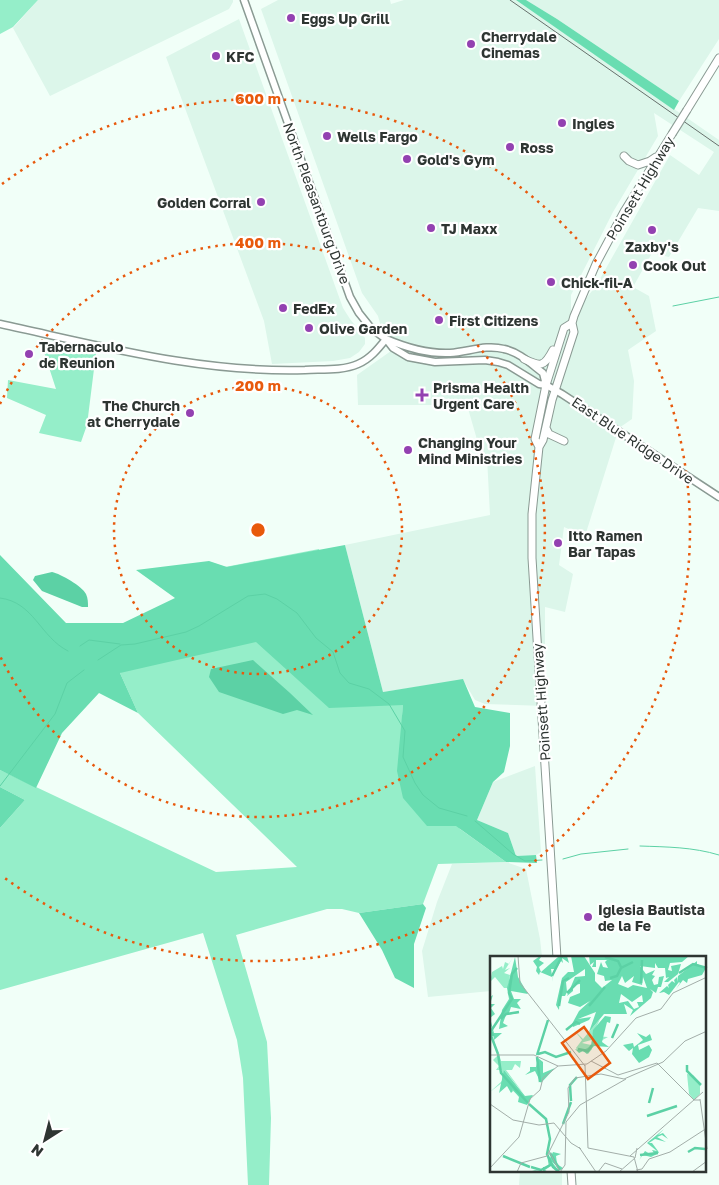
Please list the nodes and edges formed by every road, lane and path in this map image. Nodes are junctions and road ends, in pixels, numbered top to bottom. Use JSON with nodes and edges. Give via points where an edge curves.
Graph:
{"nodes":[{"id":1,"x":244,"y":0,"type":"edge"},
{"id":2,"x":719,"y":58,"type":"edge"},
{"id":3,"x":660,"y":153,"type":"junction"},
{"id":4,"x":624,"y":156,"type":"dead end"},
{"id":5,"x":572,"y":323,"type":"junction"},
{"id":6,"x":0,"y":324,"type":"edge"},
{"id":7,"x":561,"y":336,"type":"junction"},
{"id":8,"x":386,"y":339,"type":"junction"},
{"id":9,"x":524,"y":359,"type":"junction"},
{"id":10,"x":546,"y":385,"type":"junction"},
{"id":11,"x":555,"y":390,"type":"junction"},
{"id":12,"x":546,"y":428,"type":"junction"},
{"id":13,"x":564,"y":441,"type":"dead end"},
{"id":14,"x":539,"y":447,"type":"junction"},
{"id":15,"x":719,"y":497,"type":"edge"},
{"id":16,"x":557,"y":956,"type":"edge"},
{"id":17,"x":571,"y":1172,"type":"edge"},
{"id":18,"x":572,"y":1185,"type":"edge"}],
"edges":[{"from":1,"to":8,"type":"main road","name":"North Pleasantburg Drive","via":[[350,297],[365,321]]},
{"from":2,"to":3,"type":"highway","name":"Poinsett Highway","bridge":true},
{"from":3,"to":4,"type":"highway","via":[[638,165]]},
{"from":3,"to":5,"type":"highway","name":"Poinsett Highway","via":[[608,241]]},
{"from":5,"to":7,"type":"highway","name":"Poinsett Highway","via":[[564,328]]},
{"from":5,"to":11,"type":"highway","name":"Poinsett Highway","via":[[574,332]]},
{"from":6,"to":8,"type":"main road","via":[[125,352],[207,365],[266,370],[354,366],[367,359]]},
{"from":7,"to":9,"type":"highway","via":[[544,363],[536,365]]},
{"from":7,"to":10,"type":"highway","name":"Poinsett Highway"},
{"from":8,"to":9,"type":"main road","via":[[436,353],[504,349]]},
{"from":8,"to":10,"type":"main road","name":"North Pleasantburg Drive","via":[[393,348],[413,358],[442,362],[498,362]]},
{"from":9,"to":10,"type":"main road","via":[[543,373]]},
{"from":10,"to":11,"type":"main road","name":"East Blue Ridge Drive"},
{"from":10,"to":14,"type":"highway","name":"Poinsett Highway","via":[[535,439]]},
{"from":11,"to":12,"type":"highway","name":"Poinsett Highway"},
{"from":11,"to":15,"type":"main road","name":"East Blue Ridge Drive"},
{"from":12,"to":13,"type":"highway","via":[[549,434]]},
{"from":12,"to":14,"type":"highway","name":"Poinsett Highway"},
{"from":14,"to":16,"type":"highway","name":"Poinsett Highway","via":[[533,500],[532,558]]},
{"from":17,"to":18,"type":"highway"}]}
